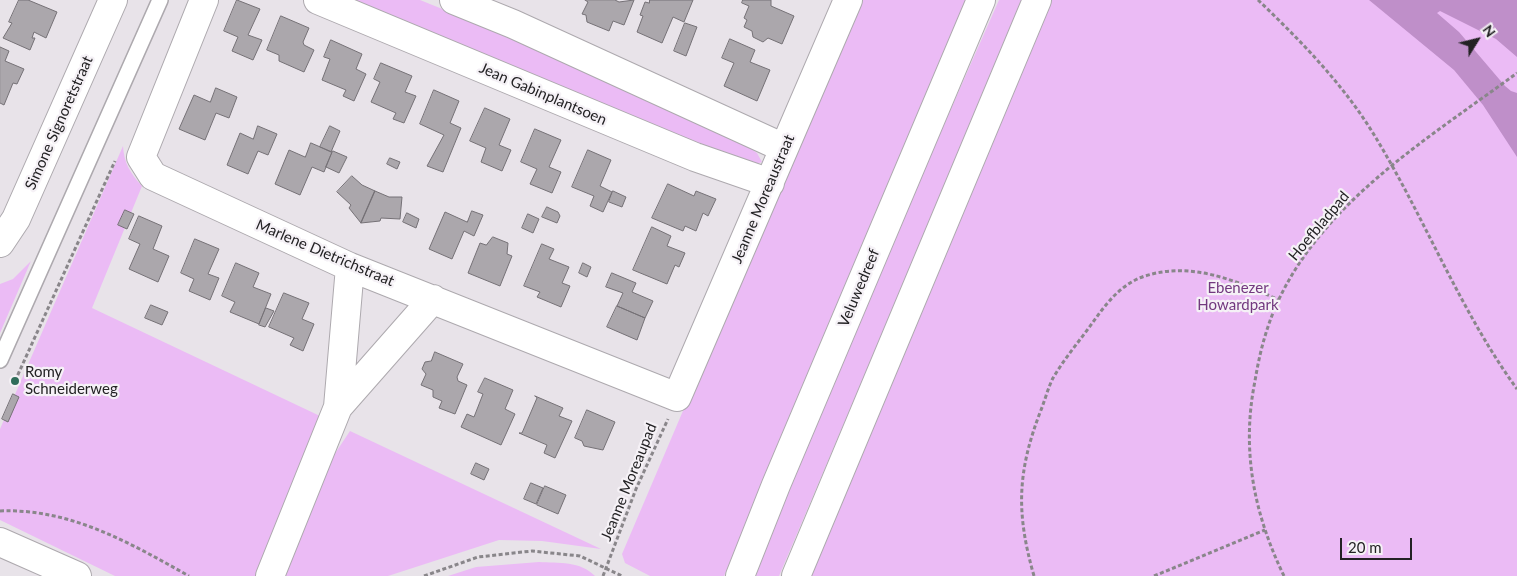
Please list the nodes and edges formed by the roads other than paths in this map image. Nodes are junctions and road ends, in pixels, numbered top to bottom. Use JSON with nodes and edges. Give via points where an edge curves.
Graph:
{"nodes":[{"id":1,"x":113,"y":0,"type":"edge"},
{"id":2,"x":160,"y":0,"type":"edge"},
{"id":3,"x":204,"y":0,"type":"edge"},
{"id":4,"x":318,"y":0,"type":"edge"},
{"id":5,"x":454,"y":0,"type":"edge"},
{"id":6,"x":848,"y":0,"type":"edge"},
{"id":7,"x":981,"y":0,"type":"edge"},
{"id":8,"x":1037,"y":0,"type":"edge"},
{"id":9,"x":784,"y":148,"type":"junction"},
{"id":10,"x":770,"y":183,"type":"junction"},
{"id":11,"x":0,"y":243,"type":"edge"},
{"id":12,"x":350,"y":267,"type":"junction"},
{"id":13,"x":433,"y":298,"type":"junction"},
{"id":14,"x":0,"y":360,"type":"edge"},
{"id":15,"x":678,"y":398,"type":"joint"},
{"id":16,"x":338,"y":408,"type":"junction"},
{"id":17,"x":0,"y":542,"type":"edge"},
{"id":18,"x":77,"y":576,"type":"edge"},
{"id":19,"x":270,"y":576,"type":"edge"},
{"id":20,"x":740,"y":576,"type":"edge"},
{"id":21,"x":796,"y":576,"type":"edge"}],
"edges":[{"from":1,"to":11,"type":"street","name":"Simone Signoretstraat","via":[[16,219]]},
{"from":2,"to":14,"type":"lane"},
{"from":3,"to":12,"type":"street","name":"Marlene Dietrichstraat","via":[[141,157],[153,176]]},
{"from":4,"to":10,"type":"street","name":"Jean Gabinplantsoen","via":[[695,157]]},
{"from":5,"to":9,"type":"street"},
{"from":6,"to":9,"type":"street","name":"Jeanne Moreaustraat"},
{"from":7,"to":20,"type":"street","name":"Veluwedreef"},
{"from":8,"to":21,"type":"street"},
{"from":9,"to":10,"type":"street","name":"Jeanne Moreaustraat"},
{"from":10,"to":15,"type":"street","name":"Jeanne Moreaustraat"},
{"from":12,"to":13,"type":"street","name":"Marlene Dietrichstraat"},
{"from":12,"to":16,"type":"street"},
{"from":13,"to":15,"type":"street","name":"Marlene Dietrichstraat"},
{"from":13,"to":16,"type":"street"},
{"from":16,"to":19,"type":"street"},
{"from":17,"to":18,"type":"street"}]}
